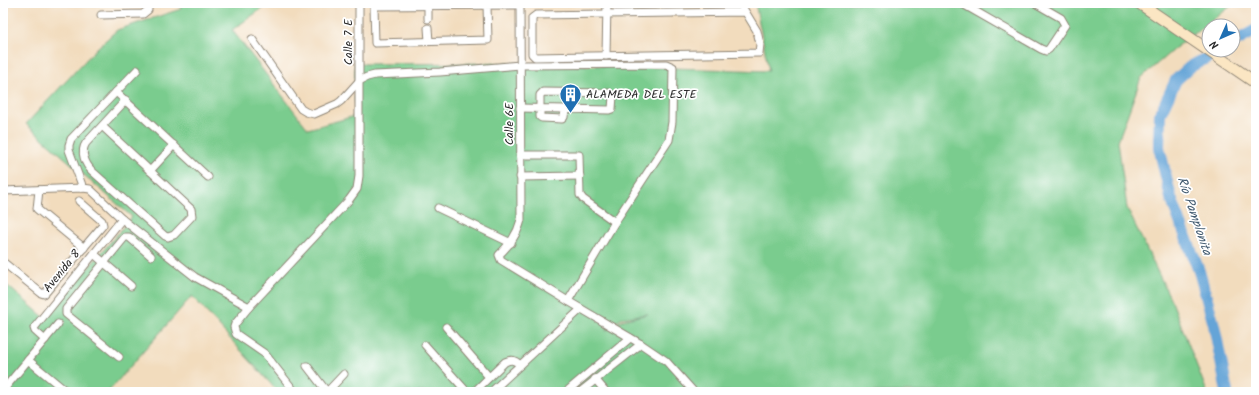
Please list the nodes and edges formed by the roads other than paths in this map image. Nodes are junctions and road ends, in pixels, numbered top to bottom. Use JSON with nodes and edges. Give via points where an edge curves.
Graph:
{"nodes":[{"id":1,"x":148,"y":3,"type":"edge"},
{"id":2,"x":359,"y":3,"type":"edge"},
{"id":3,"x":607,"y":3,"type":"edge"},
{"id":4,"x":740,"y":3,"type":"edge"},
{"id":5,"x":961,"y":3,"type":"edge"},
{"id":6,"x":1035,"y":3,"type":"edge"},
{"id":7,"x":520,"y":4,"type":"edge"},
{"id":8,"x":1141,"y":4,"type":"edge"},
{"id":9,"x":428,"y":6,"type":"junction"},
{"id":10,"x":487,"y":6,"type":"junction"},
{"id":11,"x":744,"y":12,"type":"junction"},
{"id":12,"x":607,"y":13,"type":"junction"},
{"id":13,"x":101,"y":15,"type":"dead end"},
{"id":14,"x":428,"y":18,"type":"dead end"},
{"id":15,"x":428,"y":28,"type":"dead end"},
{"id":16,"x":252,"y":39,"type":"dead end"},
{"id":17,"x":429,"y":41,"type":"junction"},
{"id":18,"x":606,"y":56,"type":"junction"},
{"id":19,"x":520,"y":65,"type":"junction"},
{"id":20,"x":137,"y":70,"type":"dead end"},
{"id":21,"x":359,"y":81,"type":"junction"},
{"id":22,"x":1256,"y":83,"type":"edge"},
{"id":23,"x":116,"y":92,"type":"junction"},
{"id":24,"x":126,"y":100,"type":"junction"},
{"id":25,"x":520,"y":108,"type":"junction"},
{"id":26,"x":540,"y":109,"type":"junction"},
{"id":27,"x":102,"y":126,"type":"junction"},
{"id":28,"x":174,"y":145,"type":"junction"},
{"id":29,"x":520,"y":154,"type":"junction"},
{"id":30,"x":150,"y":171,"type":"junction"},
{"id":31,"x":580,"y":176,"type":"junction"},
{"id":32,"x":520,"y":177,"type":"junction"},
{"id":33,"x":208,"y":178,"type":"dead end"},
{"id":34,"x":83,"y":188,"type":"junction"},
{"id":35,"x":39,"y":190,"type":"junction"},
{"id":36,"x":3,"y":192,"type":"edge"},
{"id":37,"x":79,"y":201,"type":"dead end"},
{"id":38,"x":438,"y":208,"type":"dead end"},
{"id":39,"x":122,"y":219,"type":"junction"},
{"id":40,"x":615,"y":222,"type":"junction"},
{"id":41,"x":511,"y":243,"type":"junction"},
{"id":42,"x":84,"y":248,"type":"junction"},
{"id":43,"x":94,"y":254,"type":"junction"},
{"id":44,"x":151,"y":256,"type":"dead end"},
{"id":45,"x":3,"y":262,"type":"edge"},
{"id":46,"x":105,"y":262,"type":"junction"},
{"id":47,"x":131,"y":286,"type":"dead end"},
{"id":48,"x":568,"y":302,"type":"junction"},
{"id":49,"x":249,"y":307,"type":"junction"},
{"id":50,"x":581,"y":309,"type":"junction"},
{"id":51,"x":58,"y":324,"type":"dead end"},
{"id":52,"x":446,"y":327,"type":"dead end"},
{"id":53,"x":630,"y":338,"type":"junction"},
{"id":54,"x":45,"y":340,"type":"junction"},
{"id":55,"x":425,"y":344,"type":"dead end"},
{"id":56,"x":640,"y":344,"type":"junction"},
{"id":57,"x":119,"y":357,"type":"dead end"},
{"id":58,"x":28,"y":360,"type":"junction"},
{"id":59,"x":520,"y":365,"type":"junction"},
{"id":60,"x":307,"y":366,"type":"dead end"},
{"id":61,"x":344,"y":374,"type":"dead end"},
{"id":62,"x":489,"y":377,"type":"junction"},
{"id":63,"x":595,"y":380,"type":"junction"},
{"id":64,"x":6,"y":392,"type":"edge"},
{"id":65,"x":67,"y":392,"type":"edge"},
{"id":66,"x":295,"y":392,"type":"edge"},
{"id":67,"x":327,"y":392,"type":"edge"},
{"id":68,"x":467,"y":392,"type":"edge"},
{"id":69,"x":474,"y":392,"type":"edge"},
{"id":70,"x":491,"y":392,"type":"edge"},
{"id":71,"x":566,"y":392,"type":"edge"},
{"id":72,"x":580,"y":392,"type":"edge"},
{"id":73,"x":606,"y":392,"type":"edge"},
{"id":74,"x":694,"y":392,"type":"edge"}],
"edges":[{"from":1,"to":13,"type":"street","via":[[148,10],[143,14]]},
{"from":2,"to":21,"type":"street","name":"Calle 7 E"},
{"from":3,"to":12,"type":"street"},
{"from":4,"to":11,"type":"street"},
{"from":5,"to":6,"type":"street","via":[[1046,51],[1065,25],[1061,18]]},
{"from":7,"to":10,"type":"street"},
{"from":7,"to":19,"type":"street","name":"Calle 6E"},
{"from":8,"to":22,"type":"street"},
{"from":9,"to":10,"type":"street"},
{"from":9,"to":14,"type":"street"},
{"from":9,"to":17,"type":"street","via":[[374,6],[375,43]]},
{"from":10,"to":17,"type":"street","via":[[488,40]]},
{"from":11,"to":12,"type":"street"},
{"from":11,"to":18,"type":"street","via":[[757,31],[759,53]]},
{"from":12,"to":18,"type":"street"},
{"from":12,"to":18,"type":"street","via":[[536,15],[532,18],[532,54],[535,57]]},
{"from":15,"to":17,"type":"street"},
{"from":16,"to":21,"type":"street","via":[[301,109],[306,112],[314,114],[337,104]]},
{"from":19,"to":21,"type":"street","via":[[375,75]]},
{"from":19,"to":25,"type":"street","name":"Calle 6E"},
{"from":19,"to":40,"type":"street","via":[[666,64],[672,67],[672,122],[669,140]]},
{"from":20,"to":23,"type":"street"},
{"from":21,"to":49,"type":"street","name":"Calle 7 E","via":[[357,189]]},
{"from":23,"to":24,"type":"street"},
{"from":23,"to":34,"type":"street","via":[[69,144]]},
{"from":24,"to":27,"type":"street"},
{"from":24,"to":28,"type":"street"},
{"from":25,"to":26,"type":"street"},
{"from":25,"to":29,"type":"street","name":"Calle 6E"},
{"from":26,"to":26,"type":"street","via":[[542,118],[562,119],[565,110],[611,110],[613,96],[609,93],[544,92],[540,95]]},
{"from":27,"to":30,"type":"street"},
{"from":27,"to":30,"type":"street","via":[[83,150],[90,168],[165,236],[170,237],[193,213]]},
{"from":28,"to":30,"type":"street"},
{"from":28,"to":33,"type":"street"},
{"from":29,"to":31,"type":"street","via":[[579,155]]},
{"from":29,"to":32,"type":"street","name":"Calle 6E"},
{"from":31,"to":32,"type":"street"},
{"from":31,"to":40,"type":"street","via":[[580,195],[583,199]]},
{"from":32,"to":41,"type":"street","name":"Calle 6E","via":[[521,220]]},
{"from":34,"to":35,"type":"street"},
{"from":34,"to":39,"type":"street","via":[[90,189]]},
{"from":35,"to":36,"type":"street"},
{"from":35,"to":42,"type":"street","via":[[37,209]]},
{"from":37,"to":42,"type":"street","via":[[103,222]]},
{"from":38,"to":41,"type":"street"},
{"from":39,"to":43,"type":"street","name":"Avenida 8"},
{"from":39,"to":49,"type":"street","via":[[195,277]]},
{"from":40,"to":48,"type":"street"},
{"from":41,"to":48,"type":"street","name":"Calle 6E","via":[[499,255],[501,260]]},
{"from":42,"to":45,"type":"street","via":[[44,294]]},
{"from":43,"to":46,"type":"street"},
{"from":43,"to":54,"type":"street","name":"Avenida 8","via":[[34,328]]},
{"from":44,"to":46,"type":"street","via":[[127,237]]},
{"from":46,"to":47,"type":"street"},
{"from":46,"to":57,"type":"street","via":[[65,312]]},
{"from":48,"to":50,"type":"street"},
{"from":49,"to":66,"type":"street","name":"Calle 7 E","via":[[235,324],[235,332],[265,354]]},
{"from":50,"to":53,"type":"street"},
{"from":50,"to":59,"type":"street"},
{"from":51,"to":54,"type":"street"},
{"from":52,"to":62,"type":"street"},
{"from":53,"to":56,"type":"street"},
{"from":53,"to":71,"type":"street"},
{"from":54,"to":58,"type":"street"},
{"from":55,"to":68,"type":"street"},
{"from":56,"to":63,"type":"street"},
{"from":56,"to":74,"type":"street","via":[[666,361]]},
{"from":58,"to":64,"type":"street","via":[[6,387]]},
{"from":58,"to":65,"type":"street"},
{"from":59,"to":62,"type":"street","via":[[515,360],[509,360]]},
{"from":59,"to":70,"type":"street"},
{"from":60,"to":67,"type":"street"},
{"from":61,"to":67,"type":"street"},
{"from":62,"to":69,"type":"street"},
{"from":63,"to":72,"type":"street"},
{"from":63,"to":73,"type":"street"}]}
